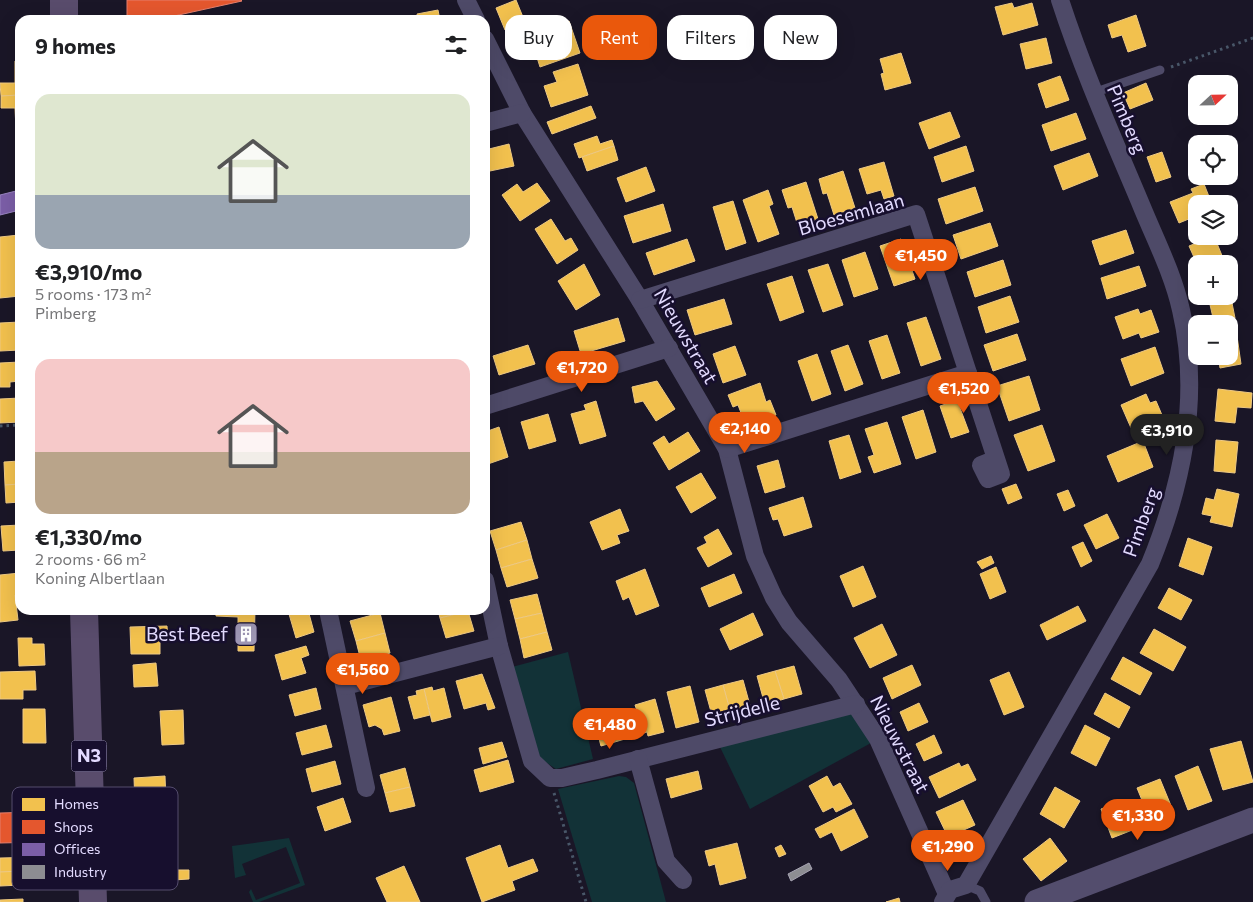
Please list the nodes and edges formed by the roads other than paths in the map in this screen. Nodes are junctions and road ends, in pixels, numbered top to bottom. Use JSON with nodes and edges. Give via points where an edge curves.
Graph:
{"nodes":[{"id":1,"x":64,"y":0,"type":"edge"},
{"id":2,"x":466,"y":0,"type":"edge"},
{"id":3,"x":1060,"y":0,"type":"edge"},
{"id":4,"x":64,"y":15,"type":"edge"},
{"id":5,"x":474,"y":15,"type":"edge"},
{"id":6,"x":490,"y":49,"type":"edge"},
{"id":7,"x":1160,"y":70,"type":"road end"},
{"id":8,"x":1092,"y":93,"type":"junction"},
{"id":9,"x":522,"y":113,"type":"junction"},
{"id":10,"x":490,"y":122,"type":"edge"},
{"id":11,"x":640,"y":300,"type":"junction"},
{"id":12,"x":669,"y":348,"type":"junction"},
{"id":13,"x":968,"y":373,"type":"junction"},
{"id":14,"x":490,"y":404,"type":"edge"},
{"id":15,"x":726,"y":449,"type":"junction"},
{"id":16,"x":996,"y":459,"type":"dead end"},
{"id":17,"x":490,"y":604,"type":"edge"},
{"id":18,"x":84,"y":615,"type":"edge"},
{"id":19,"x":329,"y":615,"type":"edge"},
{"id":20,"x":499,"y":646,"type":"junction"},
{"id":21,"x":345,"y":686,"type":"junction"},
{"id":22,"x":856,"y":704,"type":"junction"},
{"id":23,"x":638,"y":759,"type":"junction"},
{"id":24,"x":89,"y":787,"type":"edge"},
{"id":25,"x":366,"y":788,"type":"dead end"},
{"id":26,"x":1253,"y":820,"type":"edge"},
{"id":27,"x":683,"y":880,"type":"dead end"},
{"id":28,"x":966,"y":885,"type":"junction"},
{"id":29,"x":945,"y":898,"type":"edge"},
{"id":30,"x":986,"y":902,"type":"edge"},
{"id":31,"x":1037,"y":902,"type":"edge"}],
"edges":[{"from":1,"to":4,"type":"main road"},
{"from":2,"to":5,"type":"street"},
{"from":3,"to":8,"type":"street","name":"Pimberg"},
{"from":6,"to":9,"type":"street","name":"Nieuwstraat"},
{"from":7,"to":8,"type":"lane"},
{"from":8,"to":28,"type":"street","name":"Pimberg","via":[[1173,282],[1181,310],[1189,387],[1181,470],[1167,522],[1150,564]]},
{"from":9,"to":10,"type":"street"},
{"from":9,"to":11,"type":"street","name":"Nieuwstraat"},
{"from":11,"to":12,"type":"street","name":"Nieuwstraat"},
{"from":11,"to":13,"type":"street","name":"Bloesemlaan","via":[[916,214]]},
{"from":12,"to":14,"type":"street"},
{"from":12,"to":15,"type":"street","name":"Nieuwstraat"},
{"from":13,"to":15,"type":"street"},
{"from":13,"to":16,"type":"street","name":"Bloesemlaan","via":[[1001,474],[988,479],[981,465]]},
{"from":15,"to":22,"type":"street","name":"Nieuwstraat","via":[[755,556],[774,598]]},
{"from":17,"to":20,"type":"street"},
{"from":18,"to":24,"type":"main road","number":"N3"},
{"from":19,"to":21,"type":"street"},
{"from":20,"to":21,"type":"street"},
{"from":20,"to":23,"type":"street","name":"Strijdelle","via":[[532,761],[550,778],[562,778]]},
{"from":21,"to":25,"type":"street"},
{"from":22,"to":23,"type":"street","name":"Strijdelle"},
{"from":22,"to":29,"type":"street","name":"Nieuwstraat","via":[[882,746]]},
{"from":23,"to":27,"type":"street","via":[[666,861]]},
{"from":26,"to":31,"type":"street"},
{"from":28,"to":29,"type":"street","via":[[956,887]]},
{"from":28,"to":30,"type":"lane","via":[[980,891]]}]}
